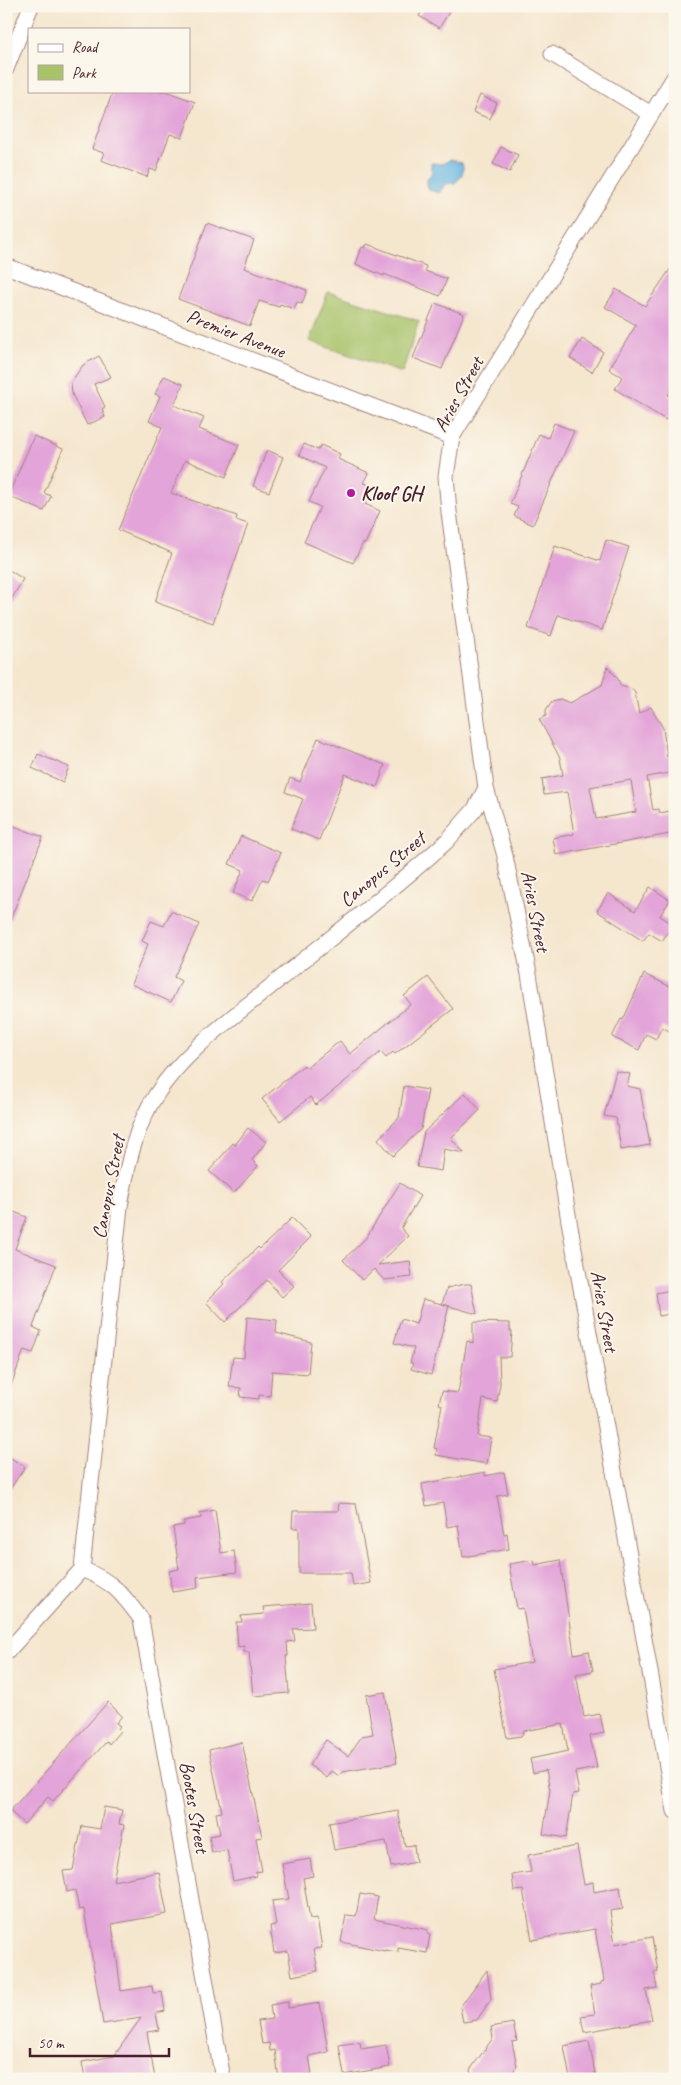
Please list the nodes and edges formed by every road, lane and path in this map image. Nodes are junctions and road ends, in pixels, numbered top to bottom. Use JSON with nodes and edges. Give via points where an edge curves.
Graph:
{"nodes":[{"id":1,"x":31,"y":6,"type":"edge"},
{"id":2,"x":552,"y":54,"type":"dead end"},
{"id":3,"x":6,"y":69,"type":"edge"},
{"id":4,"x":675,"y":76,"type":"edge"},
{"id":5,"x":651,"y":114,"type":"junction"},
{"id":6,"x":6,"y":266,"type":"edge"},
{"id":7,"x":452,"y":437,"type":"junction"},
{"id":8,"x":486,"y":788,"type":"junction"},
{"id":9,"x":82,"y":1569,"type":"junction"},
{"id":10,"x":6,"y":1653,"type":"edge"},
{"id":11,"x":675,"y":1811,"type":"edge"},
{"id":12,"x":223,"y":2079,"type":"edge"}],
"edges":[{"from":1,"to":3,"type":"street"},
{"from":2,"to":5,"type":"street"},
{"from":4,"to":5,"type":"street","name":"Aries Street"},
{"from":5,"to":7,"type":"street","name":"Aries Street"},
{"from":6,"to":7,"type":"street","name":"Premier Avenue"},
{"from":7,"to":8,"type":"street","name":"Aries Street","via":[[446,476],[449,512]]},
{"from":8,"to":9,"type":"street","name":"Canopus Street","via":[[465,822],[431,855],[225,1023],[180,1065],[145,1114],[129,1161],[120,1206]]},
{"from":8,"to":11,"type":"street","name":"Aries Street","via":[[505,856],[529,974],[568,1221]]},
{"from":9,"to":10,"type":"street"},
{"from":9,"to":12,"type":"street","name":"Bootes Street","via":[[104,1578],[119,1590],[140,1619]]}]}
